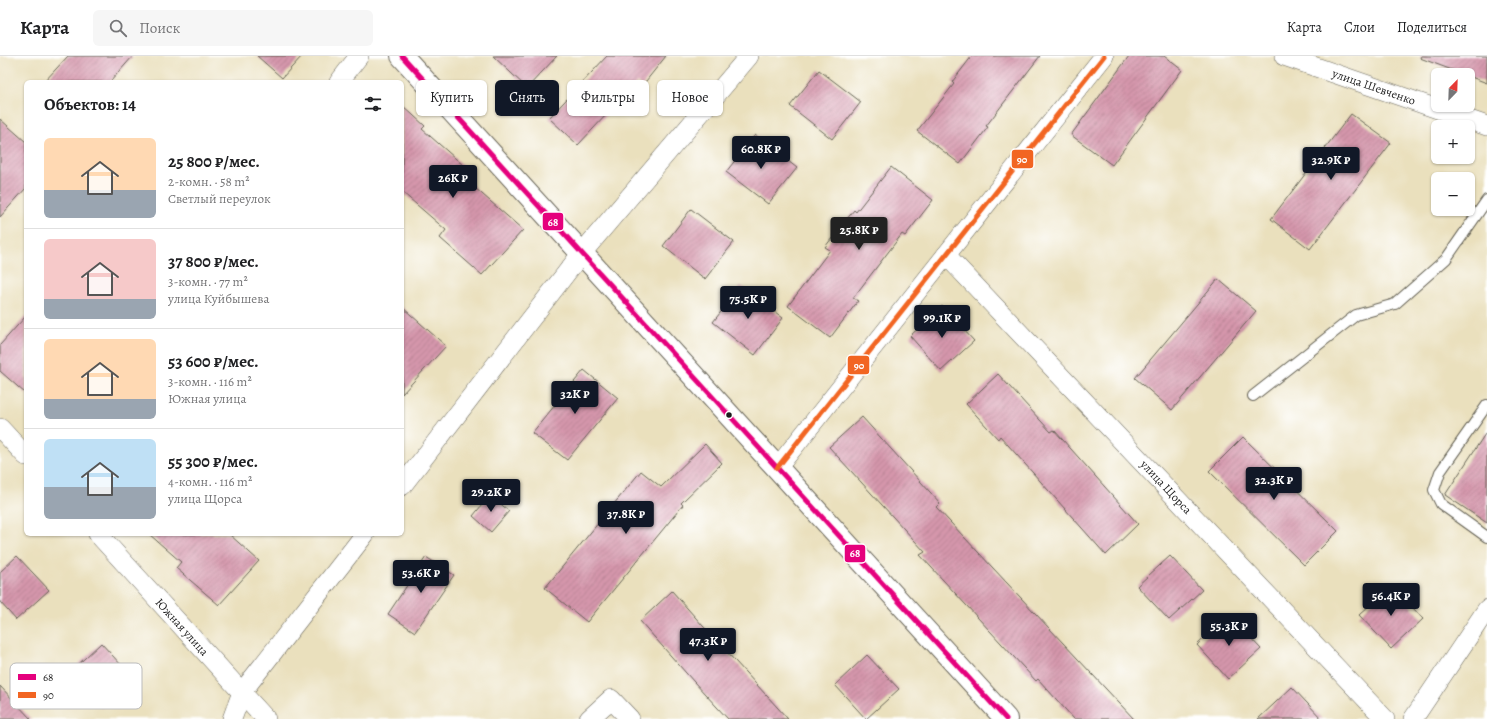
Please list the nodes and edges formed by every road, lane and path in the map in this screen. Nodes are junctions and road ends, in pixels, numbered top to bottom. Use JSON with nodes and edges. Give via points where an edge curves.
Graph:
{"nodes":[{"id":1,"x":359,"y":56,"type":"edge"},
{"id":2,"x":402,"y":56,"type":"edge"},
{"id":3,"x":750,"y":56,"type":"edge"},
{"id":4,"x":1104,"y":56,"type":"edge"},
{"id":5,"x":1284,"y":56,"type":"edge"},
{"id":6,"x":340,"y":80,"type":"edge"},
{"id":7,"x":1487,"y":126,"type":"edge"},
{"id":8,"x":1487,"y":200,"type":"edge"},
{"id":9,"x":582,"y":254,"type":"junction"},
{"id":10,"x":946,"y":254,"type":"junction"},
{"id":11,"x":1253,"y":396,"type":"dead end"},
{"id":12,"x":1487,"y":405,"type":"edge"},
{"id":13,"x":0,"y":428,"type":"edge"},
{"id":14,"x":24,"y":454,"type":"edge"},
{"id":15,"x":777,"y":468,"type":"junction"},
{"id":16,"x":404,"y":483,"type":"edge"},
{"id":17,"x":100,"y":536,"type":"edge"},
{"id":18,"x":363,"y":536,"type":"edge"},
{"id":19,"x":1487,"y":536,"type":"edge"},
{"id":20,"x":1487,"y":609,"type":"edge"},
{"id":21,"x":242,"y":692,"type":"junction"},
{"id":22,"x":232,"y":719,"type":"edge"},
{"id":23,"x":266,"y":719,"type":"edge"},
{"id":24,"x":590,"y":719,"type":"edge"},
{"id":25,"x":630,"y":719,"type":"edge"},
{"id":26,"x":1006,"y":719,"type":"edge"},
{"id":27,"x":1385,"y":719,"type":"edge"},
{"id":28,"x":1413,"y":719,"type":"edge"}],
"edges":[{"from":1,"to":6,"type":"street"},
{"from":2,"to":9,"type":"street"},
{"from":3,"to":9,"type":"street"},
{"from":4,"to":10,"type":"street"},
{"from":5,"to":7,"type":"street","name":"улица Шевченко"},
{"from":8,"to":11,"type":"lane","via":[[1446,259],[1395,304],[1356,315]]},
{"from":9,"to":15,"type":"street"},
{"from":9,"to":16,"type":"street"},
{"from":10,"to":15,"type":"street"},
{"from":10,"to":27,"type":"street","name":"улица Щорса"},
{"from":12,"to":19,"type":"lane","via":[[1440,472],[1434,490],[1441,504]]},
{"from":13,"to":14,"type":"street"},
{"from":15,"to":26,"type":"street"},
{"from":17,"to":21,"type":"street","name":"Южная улица"},
{"from":18,"to":21,"type":"street"},
{"from":20,"to":28,"type":"street"},
{"from":21,"to":22,"type":"street"},
{"from":21,"to":23,"type":"street","name":"Южная улица"},
{"from":24,"to":25,"type":"street","via":[[611,699]]}]}
